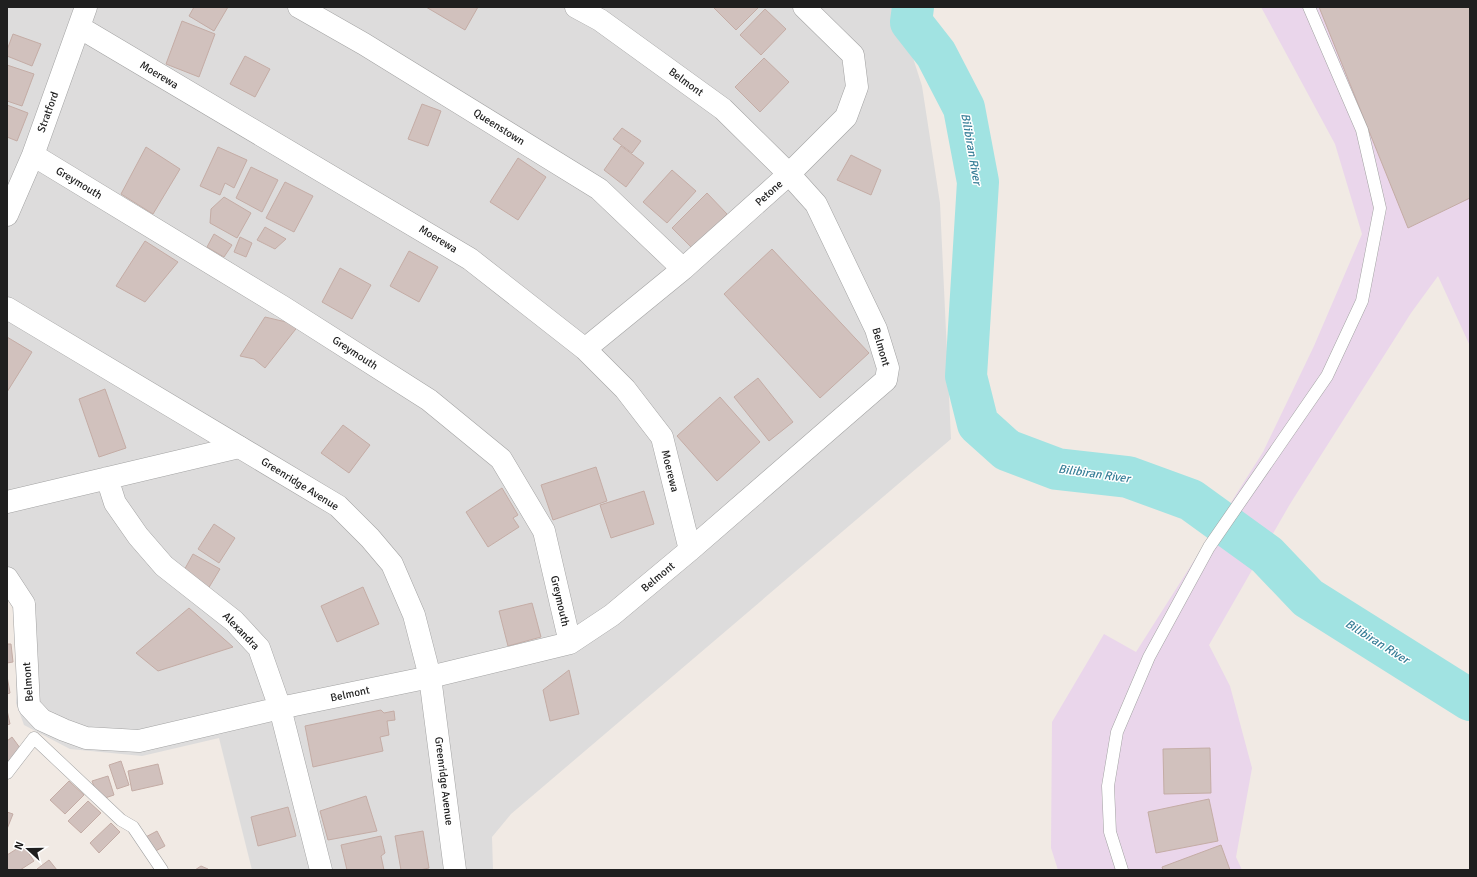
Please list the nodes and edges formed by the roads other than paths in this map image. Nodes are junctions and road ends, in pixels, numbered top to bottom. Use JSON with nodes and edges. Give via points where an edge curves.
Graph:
{"nodes":[{"id":1,"x":86,"y":7,"type":"edge"},
{"id":2,"x":299,"y":7,"type":"edge"},
{"id":3,"x":576,"y":7,"type":"edge"},
{"id":4,"x":804,"y":7,"type":"edge"},
{"id":5,"x":1308,"y":7,"type":"edge"},
{"id":6,"x":79,"y":27,"type":"junction"},
{"id":7,"x":32,"y":155,"type":"junction"},
{"id":8,"x":789,"y":174,"type":"junction"},
{"id":9,"x":7,"y":215,"type":"edge"},
{"id":10,"x":683,"y":270,"type":"junction"},
{"id":11,"x":7,"y":308,"type":"edge"},
{"id":12,"x":585,"y":349,"type":"junction"},
{"id":13,"x":239,"y":447,"type":"junction"},
{"id":14,"x":107,"y":478,"type":"junction"},
{"id":15,"x":7,"y":502,"type":"edge"},
{"id":16,"x":690,"y":550,"type":"junction"},
{"id":17,"x":7,"y":578,"type":"edge"},
{"id":18,"x":570,"y":643,"type":"junction"},
{"id":19,"x":430,"y":677,"type":"junction"},
{"id":20,"x":280,"y":708,"type":"junction"},
{"id":21,"x":7,"y":773,"type":"edge"},
{"id":22,"x":162,"y":870,"type":"edge"},
{"id":23,"x":321,"y":870,"type":"edge"},
{"id":24,"x":455,"y":870,"type":"edge"},
{"id":25,"x":1122,"y":870,"type":"edge"}],
"edges":[{"from":1,"to":6,"type":"street","name":"Stratford"},
{"from":2,"to":10,"type":"street","name":"Queenstown","via":[[600,189]]},
{"from":3,"to":8,"type":"street","name":"Belmont","via":[[600,20],[722,108]]},
{"from":4,"to":8,"type":"street","name":"Petone","via":[[853,55],[857,87],[846,116]]},
{"from":5,"to":25,"type":"lane","via":[[1362,130],[1380,208],[1362,301],[1327,376],[1210,547],[1149,657],[1117,732],[1108,786],[1110,832]]},
{"from":6,"to":7,"type":"street","name":"Stratford"},
{"from":6,"to":12,"type":"street","name":"Moerewa","via":[[470,258]]},
{"from":7,"to":9,"type":"street","name":"Stratford"},
{"from":7,"to":18,"type":"street","name":"Greymouth","via":[[283,307],[422,396],[501,459],[544,531]]},
{"from":8,"to":10,"type":"street","name":"Petone"},
{"from":8,"to":16,"type":"street","name":"Belmont","via":[[816,204],[876,329],[888,368],[886,380]]},
{"from":10,"to":12,"type":"street","name":"Petone"},
{"from":11,"to":13,"type":"street","name":"Greenridge Avenue"},
{"from":12,"to":16,"type":"street","name":"Moerewa","via":[[625,389],[662,437]]},
{"from":13,"to":14,"type":"street"},
{"from":13,"to":19,"type":"street","name":"Greenridge Avenue","via":[[338,506],[392,564],[414,616]]},
{"from":14,"to":15,"type":"street"},
{"from":14,"to":20,"type":"street","name":"Alexandra","via":[[115,503],[138,536],[164,566],[234,621],[259,648]]},
{"from":16,"to":18,"type":"street","name":"Belmont","via":[[612,615]]},
{"from":17,"to":20,"type":"street","name":"Belmont","via":[[24,604],[29,706],[42,720],[86,738],[139,741]]},
{"from":18,"to":19,"type":"street","name":"Belmont"},
{"from":19,"to":20,"type":"street","name":"Belmont"},
{"from":19,"to":24,"type":"street","name":"Greenridge Avenue"},
{"from":20,"to":23,"type":"street","name":"Alexandra"},
{"from":21,"to":22,"type":"lane","via":[[34,738],[121,820],[133,827]]}]}
